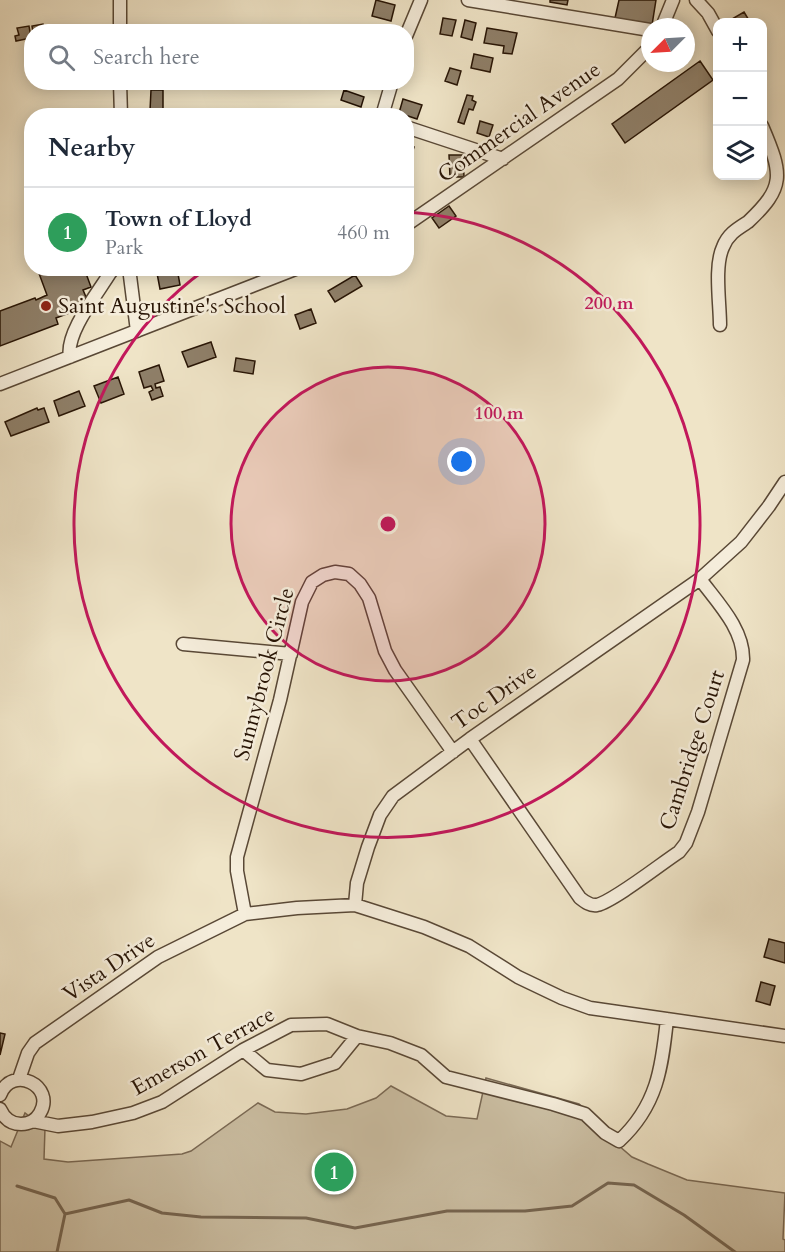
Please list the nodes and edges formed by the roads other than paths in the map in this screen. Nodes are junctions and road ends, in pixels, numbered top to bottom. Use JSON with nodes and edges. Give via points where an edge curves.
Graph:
{"nodes":[{"id":1,"x":120,"y":0,"type":"edge"},
{"id":2,"x":421,"y":0,"type":"edge"},
{"id":3,"x":468,"y":0,"type":"edge"},
{"id":4,"x":673,"y":0,"type":"edge"},
{"id":5,"x":696,"y":0,"type":"edge"},
{"id":6,"x":666,"y":18,"type":"edge"},
{"id":7,"x":713,"y":23,"type":"edge"},
{"id":8,"x":120,"y":24,"type":"edge"},
{"id":9,"x":411,"y":24,"type":"edge"},
{"id":10,"x":641,"y":29,"type":"edge"},
{"id":11,"x":641,"y":56,"type":"edge"},
{"id":12,"x":120,"y":90,"type":"edge"},
{"id":13,"x":390,"y":90,"type":"edge"},
{"id":14,"x":121,"y":108,"type":"edge"},
{"id":15,"x":384,"y":108,"type":"edge"},
{"id":16,"x":414,"y":130,"type":"edge"},
{"id":17,"x":767,"y":137,"type":"edge"},
{"id":18,"x":503,"y":159,"type":"junction"},
{"id":19,"x":414,"y":220,"type":"edge"},
{"id":20,"x":109,"y":276,"type":"edge"},
{"id":21,"x":130,"y":276,"type":"edge"},
{"id":22,"x":278,"y":276,"type":"edge"},
{"id":23,"x":720,"y":325,"type":"dead end"},
{"id":24,"x":137,"y":331,"type":"junction"},
{"id":25,"x":70,"y":357,"type":"junction"},
{"id":26,"x":0,"y":384,"type":"edge"},
{"id":27,"x":785,"y":482,"type":"edge"},
{"id":28,"x":700,"y":579,"type":"junction"},
{"id":29,"x":183,"y":644,"type":"dead end"},
{"id":30,"x":291,"y":654,"type":"junction"},
{"id":31,"x":470,"y":739,"type":"junction"},
{"id":32,"x":453,"y":752,"type":"junction"},
{"id":33,"x":355,"y":905,"type":"junction"},
{"id":34,"x":245,"y":914,"type":"junction"},
{"id":35,"x":668,"y":1019,"type":"junction"},
{"id":36,"x":357,"y":1036,"type":"junction"},
{"id":37,"x":785,"y":1036,"type":"edge"},
{"id":38,"x":243,"y":1050,"type":"junction"},
{"id":39,"x":19,"y":1079,"type":"junction"},
{"id":40,"x":0,"y":1095,"type":"edge"},
{"id":41,"x":0,"y":1110,"type":"edge"},
{"id":42,"x":33,"y":1121,"type":"junction"}],
"edges":[{"from":1,"to":8,"type":"street"},
{"from":2,"to":9,"type":"street"},
{"from":3,"to":10,"type":"street"},
{"from":4,"to":6,"type":"street"},
{"from":5,"to":7,"type":"street"},
{"from":11,"to":18,"type":"street","name":"Commercial Avenue","via":[[618,79]]},
{"from":12,"to":14,"type":"street"},
{"from":13,"to":15,"type":"street"},
{"from":16,"to":18,"type":"street"},
{"from":17,"to":23,"type":"street","via":[[784,183],[773,204],[730,234],[722,248]]},
{"from":18,"to":19,"type":"street","name":"Commercial Avenue"},
{"from":20,"to":25,"type":"street","via":[[78,325],[70,343]]},
{"from":21,"to":24,"type":"street"},
{"from":22,"to":24,"type":"street"},
{"from":24,"to":25,"type":"street"},
{"from":25,"to":26,"type":"street"},
{"from":27,"to":28,"type":"street","name":"Toc Drive","via":[[741,542]]},
{"from":28,"to":31,"type":"street","name":"Toc Drive"},
{"from":28,"to":31,"type":"street","name":"Cambridge Court","via":[[728,616],[741,642],[743,660],[698,812],[680,852],[610,899],[588,904],[580,898]]},
{"from":29,"to":30,"type":"street"},
{"from":30,"to":32,"type":"street","name":"Sunnybrook Circle","via":[[302,602],[312,582],[335,572],[349,574],[369,598],[395,670]]},
{"from":30,"to":34,"type":"street","name":"Sunnybrook Circle","via":[[237,857]]},
{"from":31,"to":32,"type":"street","name":"Toc Drive"},
{"from":32,"to":33,"type":"street","name":"Toc Drive","via":[[393,796],[380,815],[357,883]]},
{"from":33,"to":34,"type":"street"},
{"from":33,"to":35,"type":"street","via":[[469,946],[562,999],[590,1008]]},
{"from":34,"to":39,"type":"street","name":"Vista Drive","via":[[158,957],[35,1043]]},
{"from":35,"to":36,"type":"street","name":"Emerson Terrace","via":[[664,1053],[652,1096],[633,1128],[619,1141],[604,1133],[585,1114],[446,1077],[421,1055]]},
{"from":35,"to":37,"type":"street"},
{"from":36,"to":38,"type":"street","name":"Emerson Terrace","via":[[327,1024],[291,1025]]},
{"from":36,"to":38,"type":"street","via":[[335,1063],[301,1074],[267,1070]]},
{"from":38,"to":42,"type":"street","name":"Emerson Terrace","via":[[162,1102],[133,1113],[58,1126]]},
{"from":39,"to":40,"type":"street","via":[[6,1085]]},
{"from":39,"to":42,"type":"street","via":[[34,1083],[43,1095],[42,1110]]},
{"from":41,"to":42,"type":"street","name":"Emerson Terrace","via":[[16,1124]]}]}
